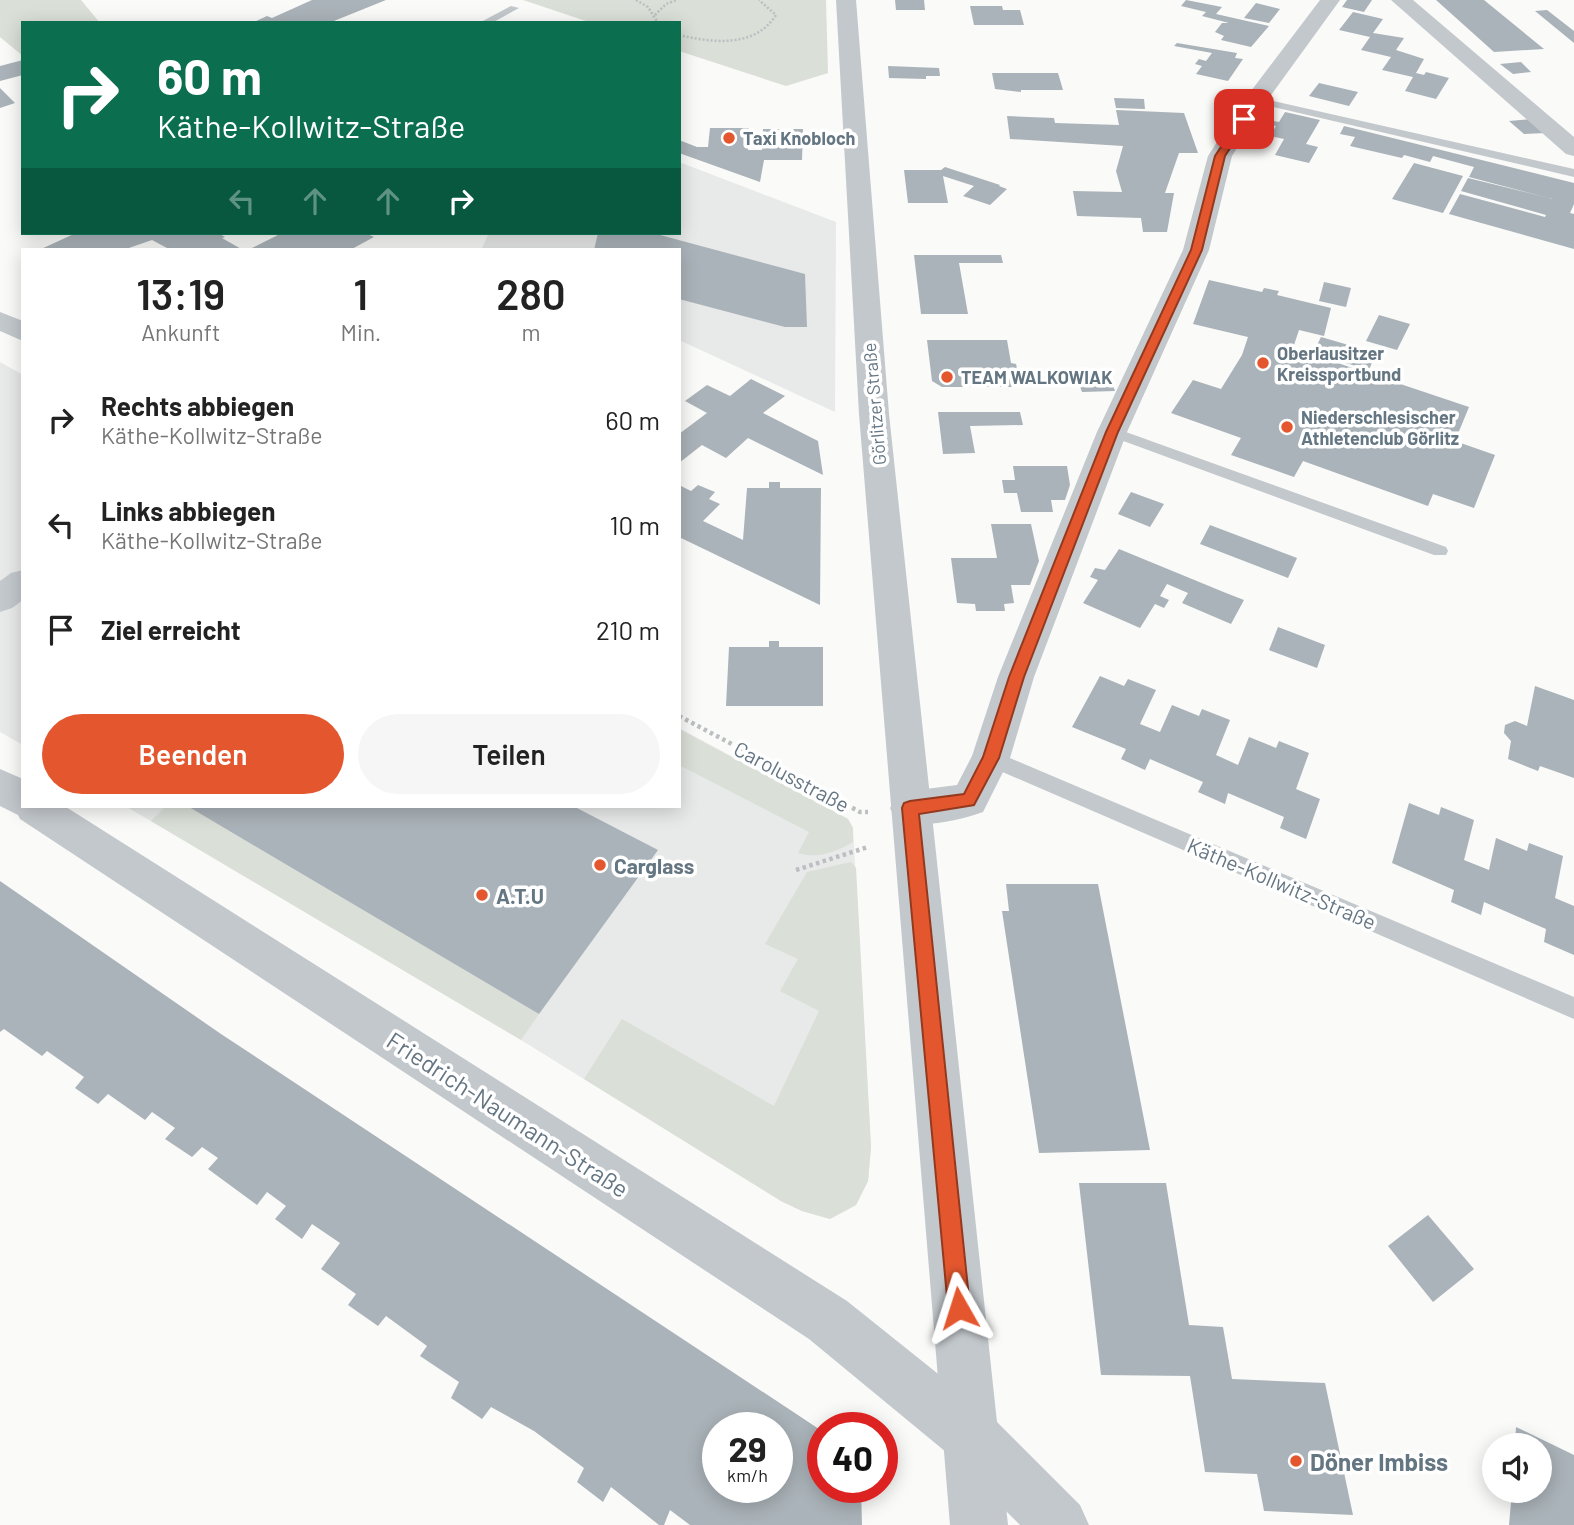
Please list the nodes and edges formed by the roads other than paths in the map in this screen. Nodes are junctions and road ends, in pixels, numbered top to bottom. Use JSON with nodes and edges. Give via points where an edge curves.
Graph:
{"nodes":[{"id":1,"x":846,"y":0,"type":"edge"},
{"id":2,"x":1331,"y":0,"type":"edge"},
{"id":3,"x":1401,"y":0,"type":"edge"},
{"id":4,"x":514,"y":8,"type":"dead end"},
{"id":5,"x":488,"y":21,"type":"edge"},
{"id":6,"x":1256,"y":100,"type":"junction"},
{"id":7,"x":1574,"y":149,"type":"edge"},
{"id":8,"x":1574,"y":173,"type":"edge"},
{"id":9,"x":0,"y":320,"type":"edge"},
{"id":10,"x":21,"y":332,"type":"edge"},
{"id":11,"x":1112,"y":432,"type":"junction"},
{"id":12,"x":1440,"y":551,"type":"dead end"},
{"id":13,"x":21,"y":583,"type":"edge"},
{"id":14,"x":0,"y":599,"type":"edge"},
{"id":15,"x":991,"y":758,"type":"junction"},
{"id":16,"x":0,"y":785,"type":"edge"},
{"id":17,"x":21,"y":799,"type":"edge"},
{"id":18,"x":36,"y":808,"type":"edge"},
{"id":19,"x":912,"y":826,"type":"junction"},
{"id":20,"x":1574,"y":1008,"type":"edge"},
{"id":21,"x":972,"y":1437,"type":"junction"},
{"id":22,"x":979,"y":1525,"type":"edge"},
{"id":23,"x":1060,"y":1525,"type":"edge"}],
"edges":[{"from":1,"to":19,"type":"street","name":"Görlitzer Straße","via":[[874,414]]},
{"from":2,"to":6,"type":"street"},
{"from":3,"to":7,"type":"street"},
{"from":4,"to":5,"type":"lane"},
{"from":6,"to":8,"type":"lane"},
{"from":6,"to":11,"type":"street","via":[[1220,156],[1196,250]]},
{"from":9,"to":10,"type":"street"},
{"from":11,"to":12,"type":"lane"},
{"from":11,"to":15,"type":"street","via":[[1016,677]]},
{"from":13,"to":14,"type":"street"},
{"from":15,"to":19,"type":"street","via":[[969,800]]},
{"from":15,"to":20,"type":"lane","name":"Käthe-Kollwitz-Straße"},
{"from":16,"to":17,"type":"street"},
{"from":18,"to":21,"type":"street","name":"Friedrich-Naumann-Straße","via":[[828,1321]]},
{"from":19,"to":21,"type":"street","name":"Görlitzer Straße"},
{"from":21,"to":22,"type":"street","name":"Görlitzer Straße"},
{"from":21,"to":23,"type":"street","name":"Friedrich-Naumann-Straße"}]}
